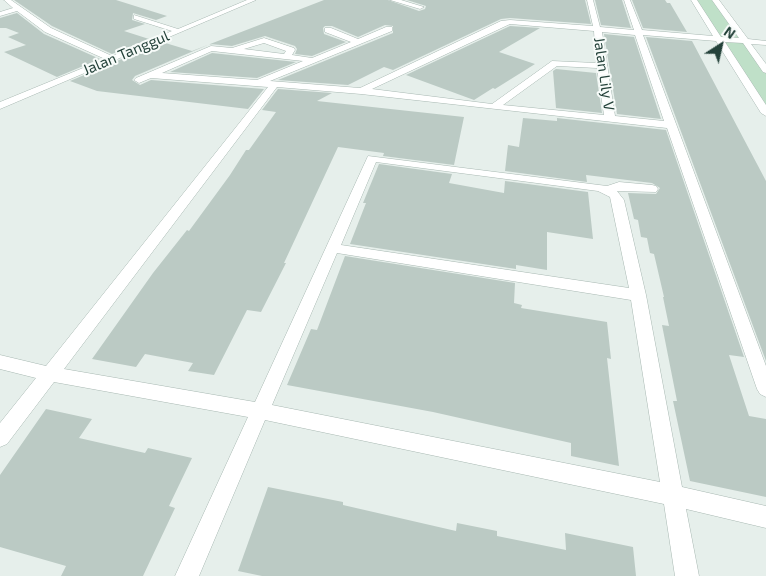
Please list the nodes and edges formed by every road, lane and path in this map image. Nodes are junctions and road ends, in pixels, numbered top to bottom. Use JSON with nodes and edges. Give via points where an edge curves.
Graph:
{"nodes":[{"id":1,"x":6,"y":0,"type":"edge"},
{"id":2,"x":252,"y":0,"type":"edge"},
{"id":3,"x":393,"y":0,"type":"edge"},
{"id":4,"x":588,"y":0,"type":"edge"},
{"id":5,"x":627,"y":0,"type":"edge"},
{"id":6,"x":694,"y":0,"type":"edge"},
{"id":7,"x":715,"y":0,"type":"edge"},
{"id":8,"x":420,"y":6,"type":"dead end"},
{"id":9,"x":19,"y":8,"type":"junction"},
{"id":10,"x":0,"y":14,"type":"edge"},
{"id":11,"x":137,"y":17,"type":"dead end"},
{"id":12,"x":389,"y":29,"type":"dead end"},
{"id":13,"x":328,"y":30,"type":"dead end"},
{"id":14,"x":597,"y":30,"type":"junction"},
{"id":15,"x":178,"y":31,"type":"junction"},
{"id":16,"x":639,"y":34,"type":"junction"},
{"id":17,"x":720,"y":39,"type":"junction"},
{"id":18,"x":746,"y":41,"type":"junction"},
{"id":19,"x":359,"y":42,"type":"junction"},
{"id":20,"x":766,"y":43,"type":"edge"},
{"id":21,"x":233,"y":51,"type":"junction"},
{"id":22,"x":287,"y":57,"type":"junction"},
{"id":23,"x":112,"y":59,"type":"junction"},
{"id":24,"x":312,"y":60,"type":"junction"},
{"id":25,"x":601,"y":66,"type":"junction"},
{"id":26,"x":766,"y":70,"type":"edge"},
{"id":27,"x":150,"y":75,"type":"junction"},
{"id":28,"x":139,"y":80,"type":"dead end"},
{"id":29,"x":255,"y":84,"type":"junction"},
{"id":30,"x":274,"y":85,"type":"junction"},
{"id":31,"x":361,"y":91,"type":"junction"},
{"id":32,"x":0,"y":106,"type":"edge"},
{"id":33,"x":494,"y":107,"type":"junction"},
{"id":34,"x":766,"y":113,"type":"edge"},
{"id":35,"x":610,"y":119,"type":"junction"},
{"id":36,"x":672,"y":125,"type":"junction"},
{"id":37,"x":608,"y":190,"type":"junction"},
{"id":38,"x":652,"y":190,"type":"dead end"},
{"id":39,"x":332,"y":248,"type":"junction"},
{"id":40,"x":638,"y":295,"type":"junction"},
{"id":41,"x":0,"y":362,"type":"edge"},
{"id":42,"x":50,"y":374,"type":"junction"},
{"id":43,"x":766,"y":389,"type":"edge"},
{"id":44,"x":260,"y":411,"type":"junction"},
{"id":45,"x":0,"y":438,"type":"edge"},
{"id":46,"x":673,"y":495,"type":"junction"},
{"id":47,"x":766,"y":517,"type":"edge"},
{"id":48,"x":187,"y":576,"type":"edge"},
{"id":49,"x":687,"y":576,"type":"edge"}],
"edges":[{"from":1,"to":9,"type":"street"},
{"from":2,"to":15,"type":"street","name":"Jalan Tanggul"},
{"from":3,"to":8,"type":"street"},
{"from":4,"to":14,"type":"street","name":"Jalan Lily V"},
{"from":5,"to":16,"type":"street"},
{"from":6,"to":17,"type":"street"},
{"from":7,"to":18,"type":"street"},
{"from":9,"to":10,"type":"street"},
{"from":9,"to":23,"type":"street","via":[[48,30]]},
{"from":11,"to":15,"type":"street"},
{"from":12,"to":19,"type":"street"},
{"from":13,"to":19,"type":"street"},
{"from":14,"to":16,"type":"street"},
{"from":14,"to":25,"type":"street","name":"Jalan Lily V"},
{"from":14,"to":31,"type":"street","via":[[504,23]]},
{"from":15,"to":23,"type":"street","name":"Jalan Tanggul"},
{"from":16,"to":17,"type":"street"},
{"from":16,"to":36,"type":"street"},
{"from":17,"to":18,"type":"street"},
{"from":17,"to":34,"type":"street"},
{"from":18,"to":20,"type":"street"},
{"from":18,"to":26,"type":"street"},
{"from":19,"to":24,"type":"street"},
{"from":21,"to":22,"type":"street"},
{"from":21,"to":22,"type":"street","via":[[264,40],[291,50]]},
{"from":21,"to":27,"type":"street","via":[[205,50]]},
{"from":22,"to":24,"type":"street"},
{"from":23,"to":32,"type":"street","name":"Jalan Tanggul"},
{"from":24,"to":29,"type":"street"},
{"from":25,"to":33,"type":"street","via":[[555,63]]},
{"from":25,"to":35,"type":"street","name":"Jalan Lily V"},
{"from":27,"to":28,"type":"street"},
{"from":27,"to":29,"type":"street"},
{"from":29,"to":30,"type":"street"},
{"from":30,"to":31,"type":"street"},
{"from":30,"to":42,"type":"street"},
{"from":31,"to":33,"type":"street"},
{"from":33,"to":35,"type":"street"},
{"from":35,"to":36,"type":"street"},
{"from":36,"to":43,"type":"street"},
{"from":37,"to":38,"type":"street","via":[[619,186]]},
{"from":37,"to":39,"type":"street","via":[[372,158]]},
{"from":37,"to":40,"type":"street","via":[[618,200]]},
{"from":39,"to":40,"type":"street"},
{"from":39,"to":44,"type":"street"},
{"from":40,"to":46,"type":"street"},
{"from":41,"to":42,"type":"street"},
{"from":42,"to":44,"type":"street"},
{"from":42,"to":45,"type":"street"},
{"from":44,"to":46,"type":"street"},
{"from":44,"to":48,"type":"street"},
{"from":46,"to":47,"type":"street"},
{"from":46,"to":49,"type":"street"}]}
